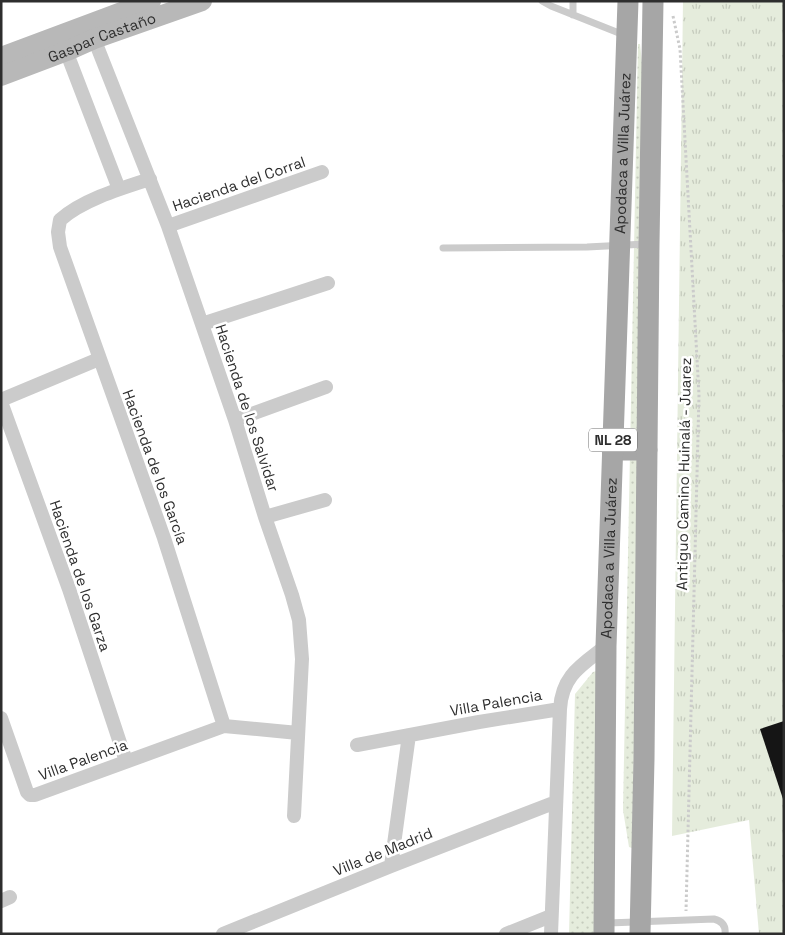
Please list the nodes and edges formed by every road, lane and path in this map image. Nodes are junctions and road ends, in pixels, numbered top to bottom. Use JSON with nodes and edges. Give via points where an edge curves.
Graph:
{"nodes":[{"id":1,"x":151,"y":1,"type":"edge"},
{"id":2,"x":202,"y":1,"type":"edge"},
{"id":3,"x":542,"y":1,"type":"edge"},
{"id":4,"x":573,"y":1,"type":"edge"},
{"id":5,"x":628,"y":1,"type":"edge"},
{"id":6,"x":662,"y":6,"type":"edge"},
{"id":7,"x":574,"y":15,"type":"junction"},
{"id":8,"x":91,"y":31,"type":"junction"},
{"id":9,"x":627,"y":36,"type":"junction"},
{"id":10,"x":63,"y":43,"type":"junction"},
{"id":11,"x":1,"y":56,"type":"edge"},
{"id":12,"x":1,"y":76,"type":"edge"},
{"id":13,"x":322,"y":172,"type":"dead end"},
{"id":14,"x":150,"y":179,"type":"junction"},
{"id":15,"x":119,"y":189,"type":"junction"},
{"id":16,"x":168,"y":226,"type":"junction"},
{"id":17,"x":649,"y":244,"type":"junction"},
{"id":18,"x":620,"y":246,"type":"junction"},
{"id":19,"x":443,"y":248,"type":"dead end"},
{"id":20,"x":328,"y":283,"type":"dead end"},
{"id":21,"x":202,"y":324,"type":"junction"},
{"id":22,"x":99,"y":359,"type":"junction"},
{"id":23,"x":326,"y":387,"type":"dead end"},
{"id":24,"x":1,"y":400,"type":"edge"},
{"id":25,"x":235,"y":420,"type":"junction"},
{"id":26,"x":612,"y":450,"type":"junction"},
{"id":27,"x":648,"y":450,"type":"junction"},
{"id":28,"x":325,"y":500,"type":"dead end"},
{"id":29,"x":264,"y":517,"type":"junction"},
{"id":30,"x":606,"y":646,"type":"junction"},
{"id":31,"x":560,"y":709,"type":"junction"},
{"id":32,"x":1,"y":718,"type":"edge"},
{"id":33,"x":224,"y":726,"type":"junction"},
{"id":34,"x":298,"y":733,"type":"junction"},
{"id":35,"x":409,"y":736,"type":"junction"},
{"id":36,"x":357,"y":745,"type":"dead end"},
{"id":37,"x":126,"y":761,"type":"junction"},
{"id":38,"x":556,"y":802,"type":"junction"},
{"id":39,"x":294,"y":816,"type":"dead end"},
{"id":40,"x":391,"y":866,"type":"junction"},
{"id":41,"x":551,"y":916,"type":"junction"},
{"id":42,"x":686,"y":919,"type":"junction"},
{"id":43,"x":605,"y":928,"type":"edge"},
{"id":44,"x":640,"y":928,"type":"edge"},
{"id":45,"x":223,"y":934,"type":"edge"},
{"id":46,"x":506,"y":934,"type":"edge"},
{"id":47,"x":551,"y":934,"type":"edge"},
{"id":48,"x":725,"y":934,"type":"edge"}],
"edges":[{"from":1,"to":8,"type":"main road","name":"Gaspar Castaño"},
{"from":2,"to":8,"type":"main road","name":"Gaspar Castaño"},
{"from":3,"to":7,"type":"lane"},
{"from":4,"to":7,"type":"lane"},
{"from":5,"to":9,"type":"main road","name":"Apodaca a Villa Juárez","number":"NL 28"},
{"from":6,"to":17,"type":"main road","name":"Apodaca a Villa Juárez","number":"NL 28"},
{"from":6,"to":42,"type":"path","name":"Antiguo Camino Huinalá - Juarez","via":[[680,49],[699,395]]},
{"from":7,"to":9,"type":"lane"},
{"from":8,"to":10,"type":"main road","name":"Gaspar Castaño"},
{"from":8,"to":14,"type":"street","name":"Hacienda de los Salvidar"},
{"from":9,"to":18,"type":"main road","name":"Apodaca a Villa Juárez","number":"NL 28"},
{"from":10,"to":11,"type":"main road","name":"Gaspar Castaño"},
{"from":10,"to":12,"type":"main road","name":"Gaspar Castaño"},
{"from":10,"to":15,"type":"street"},
{"from":13,"to":16,"type":"street","name":"Hacienda del Corral"},
{"from":14,"to":15,"type":"street"},
{"from":14,"to":16,"type":"street","name":"Hacienda de los Salvidar"},
{"from":15,"to":22,"type":"street","name":"Hacienda de los García","via":[[70,211],[60,220],[58,232],[60,247]]},
{"from":16,"to":21,"type":"street","name":"Hacienda de los Salvidar"},
{"from":17,"to":18,"type":"lane"},
{"from":17,"to":27,"type":"main road","name":"Apodaca a Villa Juárez","number":"NL 28"},
{"from":18,"to":19,"type":"lane"},
{"from":18,"to":26,"type":"main road","name":"Apodaca a Villa Juárez","number":"NL 28"},
{"from":20,"to":21,"type":"street"},
{"from":21,"to":25,"type":"street","name":"Hacienda de los Salvidar"},
{"from":22,"to":24,"type":"street"},
{"from":22,"to":33,"type":"street","name":"Hacienda de los García","via":[[164,538]]},
{"from":23,"to":25,"type":"street"},
{"from":24,"to":37,"type":"street","name":"Hacienda de los Garza"},
{"from":25,"to":29,"type":"street","name":"Hacienda de los Salvidar"},
{"from":26,"to":27,"type":"main road"},
{"from":26,"to":30,"type":"main road","name":"Apodaca a Villa Juárez","number":"NL 28"},
{"from":27,"to":44,"type":"main road","name":"Apodaca a Villa Juárez","number":"NL 28"},
{"from":28,"to":29,"type":"street"},
{"from":29,"to":34,"type":"street","name":"Hacienda de los Salvidar","via":[[299,620],[302,659]]},
{"from":30,"to":31,"type":"street","name":"Villa Palencia","via":[[571,676]]},
{"from":30,"to":43,"type":"main road","name":"Apodaca a Villa Juárez","number":"NL 28"},
{"from":31,"to":35,"type":"street","name":"Villa Palencia"},
{"from":31,"to":38,"type":"street"},
{"from":32,"to":37,"type":"street","name":"Villa Palencia","via":[[30,795],[35,796]]},
{"from":33,"to":34,"type":"street","name":"Villa Palencia"},
{"from":33,"to":37,"type":"street","name":"Villa Palencia"},
{"from":34,"to":39,"type":"street","name":"Hacienda de los Salvidar"},
{"from":35,"to":36,"type":"street","name":"Villa Palencia"},
{"from":35,"to":40,"type":"street"},
{"from":38,"to":40,"type":"street","name":"Villa de Madrid"},
{"from":38,"to":41,"type":"street"},
{"from":40,"to":45,"type":"street","name":"Villa de Madrid"},
{"from":41,"to":46,"type":"street"},
{"from":41,"to":47,"type":"street"},
{"from":42,"to":44,"type":"lane"},
{"from":42,"to":48,"type":"lane","via":[[718,920],[724,925]]},
{"from":43,"to":44,"type":"lane"}]}
